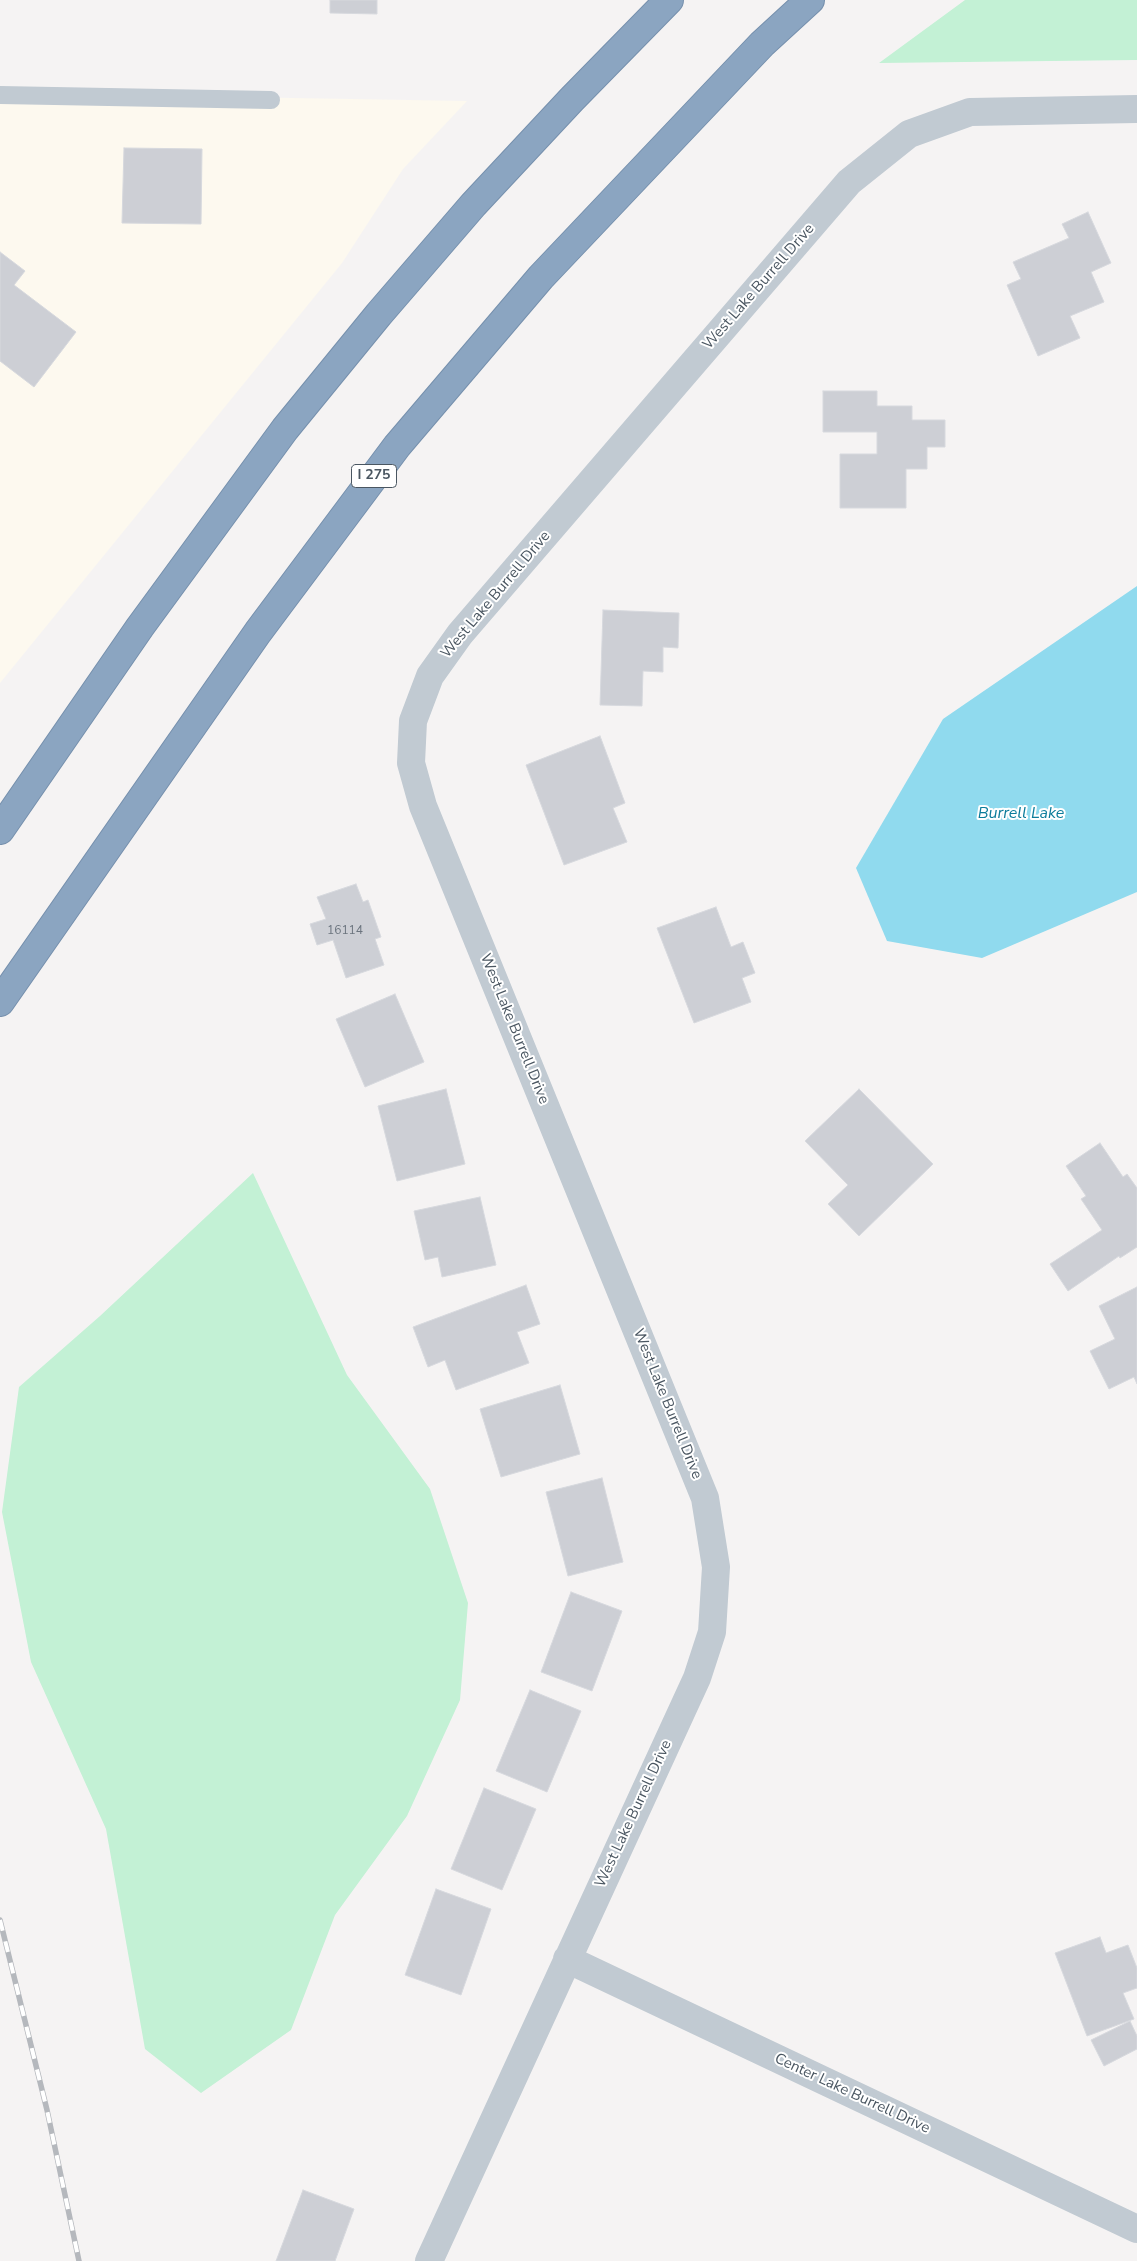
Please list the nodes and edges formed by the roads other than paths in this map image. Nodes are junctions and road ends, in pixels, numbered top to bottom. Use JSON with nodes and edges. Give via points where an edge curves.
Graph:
{"nodes":[{"id":1,"x":669,"y":0,"type":"edge"},
{"id":2,"x":810,"y":0,"type":"edge"},
{"id":3,"x":0,"y":95,"type":"edge"},
{"id":4,"x":271,"y":100,"type":"dead end"},
{"id":5,"x":1137,"y":109,"type":"edge"},
{"id":6,"x":0,"y":830,"type":"edge"},
{"id":7,"x":0,"y":1002,"type":"edge"},
{"id":8,"x":567,"y":1959,"type":"junction"},
{"id":9,"x":1137,"y":2229,"type":"edge"},
{"id":10,"x":429,"y":2261,"type":"edge"}],
"edges":[{"from":1,"to":6,"type":"highway","via":[[473,205],[291,422],[140,627]]},
{"from":2,"to":7,"type":"highway","number":"I 275","via":[[762,44],[562,255],[397,446],[258,632]]},
{"from":3,"to":4,"type":"lane"},
{"from":5,"to":8,"type":"street","name":"West Lake Burrell Drive","via":[[970,112],[909,134],[849,182],[460,634],[430,676],[413,720],[411,763],[424,806],[705,1498],[716,1567],[712,1632],[697,1678]]},
{"from":8,"to":9,"type":"street","name":"Center Lake Burrell Drive"},
{"from":8,"to":10,"type":"street","name":"West Lake Burrell Drive"}]}
